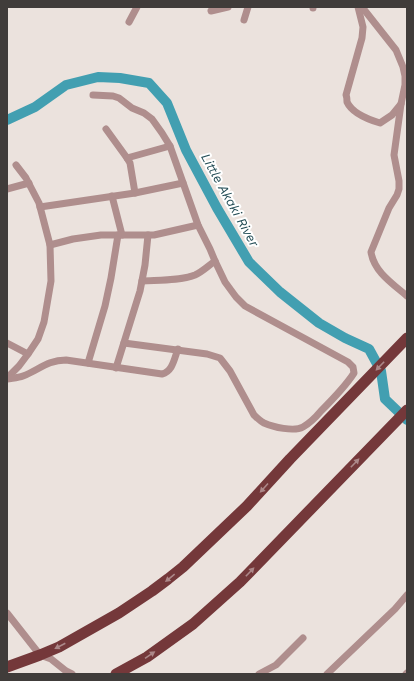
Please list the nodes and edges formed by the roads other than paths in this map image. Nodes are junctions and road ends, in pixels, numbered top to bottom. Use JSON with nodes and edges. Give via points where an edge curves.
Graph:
{"nodes":[{"id":1,"x":137,"y":7,"type":"edge"},
{"id":2,"x":228,"y":7,"type":"edge"},
{"id":3,"x":248,"y":7,"type":"edge"},
{"id":4,"x":358,"y":7,"type":"edge"},
{"id":5,"x":362,"y":7,"type":"edge"},
{"id":6,"x":212,"y":11,"type":"dead end"},
{"id":7,"x":244,"y":20,"type":"dead end"},
{"id":8,"x":129,"y":22,"type":"dead end"},
{"id":9,"x":93,"y":95,"type":"dead end"},
{"id":10,"x":401,"y":104,"type":"junction"},
{"id":11,"x":106,"y":129,"type":"dead end"},
{"id":12,"x":170,"y":146,"type":"junction"},
{"id":13,"x":128,"y":158,"type":"junction"},
{"id":14,"x":16,"y":165,"type":"dead end"},
{"id":15,"x":29,"y":183,"type":"junction"},
{"id":16,"x":183,"y":183,"type":"junction"},
{"id":17,"x":7,"y":189,"type":"edge"},
{"id":18,"x":135,"y":193,"type":"junction"},
{"id":19,"x":112,"y":196,"type":"junction"},
{"id":20,"x":40,"y":207,"type":"junction"},
{"id":21,"x":198,"y":225,"type":"junction"},
{"id":22,"x":120,"y":235,"type":"junction"},
{"id":23,"x":148,"y":235,"type":"junction"},
{"id":24,"x":50,"y":245,"type":"junction"},
{"id":25,"x":214,"y":261,"type":"junction"},
{"id":26,"x":142,"y":281,"type":"junction"},
{"id":27,"x":407,"y":296,"type":"edge"},
{"id":28,"x":407,"y":338,"type":"edge"},
{"id":29,"x":7,"y":343,"type":"edge"},
{"id":30,"x":124,"y":343,"type":"junction"},
{"id":31,"x":178,"y":349,"type":"junction"},
{"id":32,"x":28,"y":354,"type":"junction"},
{"id":33,"x":88,"y":364,"type":"junction"},
{"id":34,"x":116,"y":368,"type":"junction"},
{"id":35,"x":7,"y":379,"type":"edge"},
{"id":36,"x":407,"y":410,"type":"edge"},
{"id":37,"x":407,"y":595,"type":"edge"},
{"id":38,"x":7,"y":613,"type":"edge"},
{"id":39,"x":303,"y":638,"type":"dead end"},
{"id":40,"x":40,"y":655,"type":"junction"},
{"id":41,"x":7,"y":667,"type":"edge"},
{"id":42,"x":72,"y":674,"type":"edge"},
{"id":43,"x":116,"y":674,"type":"edge"},
{"id":44,"x":259,"y":674,"type":"edge"},
{"id":45,"x":326,"y":674,"type":"edge"}],
"edges":[{"from":1,"to":8,"type":"street"},
{"from":2,"to":6,"type":"street"},
{"from":3,"to":7,"type":"street"},
{"from":4,"to":10,"type":"street","via":[[363,27],[362,38],[346,95],[347,102],[359,114],[380,123],[392,115]]},
{"from":5,"to":10,"type":"street","via":[[396,50],[403,67],[405,85]]},
{"from":9,"to":12,"type":"street","via":[[119,98],[144,113],[152,119]]},
{"from":10,"to":27,"type":"street","via":[[394,155],[399,189],[370,252],[375,266]]},
{"from":11,"to":13,"type":"street"},
{"from":12,"to":13,"type":"street"},
{"from":12,"to":16,"type":"street"},
{"from":13,"to":18,"type":"street"},
{"from":14,"to":15,"type":"street"},
{"from":15,"to":17,"type":"street"},
{"from":15,"to":20,"type":"street"},
{"from":16,"to":18,"type":"street"},
{"from":16,"to":21,"type":"street"},
{"from":18,"to":19,"type":"street"},
{"from":19,"to":20,"type":"street"},
{"from":19,"to":22,"type":"street"},
{"from":20,"to":24,"type":"street"},
{"from":21,"to":23,"type":"street"},
{"from":21,"to":25,"type":"street"},
{"from":22,"to":23,"type":"street"},
{"from":22,"to":24,"type":"street","via":[[73,239]]},
{"from":22,"to":33,"type":"street","via":[[105,306]]},
{"from":23,"to":26,"type":"street"},
{"from":24,"to":32,"type":"street","via":[[51,281],[44,322],[38,339]]},
{"from":25,"to":26,"type":"street","via":[[194,276]]},
{"from":25,"to":31,"type":"street","via":[[225,282],[245,306],[348,362],[353,366],[354,373],[340,392],[308,424],[293,430],[259,420],[220,358]]},
{"from":26,"to":30,"type":"street"},
{"from":28,"to":40,"type":"highway","one_way":true,"via":[[247,506],[182,567],[119,613]]},
{"from":29,"to":32,"type":"street"},
{"from":30,"to":31,"type":"street"},
{"from":30,"to":34,"type":"street"},
{"from":31,"to":34,"type":"street","via":[[173,364],[162,374]]},
{"from":32,"to":35,"type":"street"},
{"from":33,"to":34,"type":"street"},
{"from":33,"to":35,"type":"street","via":[[58,360],[23,376]]},
{"from":43,"to":36,"type":"highway","one_way":true,"via":[[147,657],[193,624],[240,582]]},
{"from":37,"to":45,"type":"street"},
{"from":38,"to":40,"type":"street"},
{"from":39,"to":44,"type":"street","via":[[276,665]]},
{"from":40,"to":41,"type":"highway"},
{"from":40,"to":42,"type":"street","via":[[48,657]]}]}
